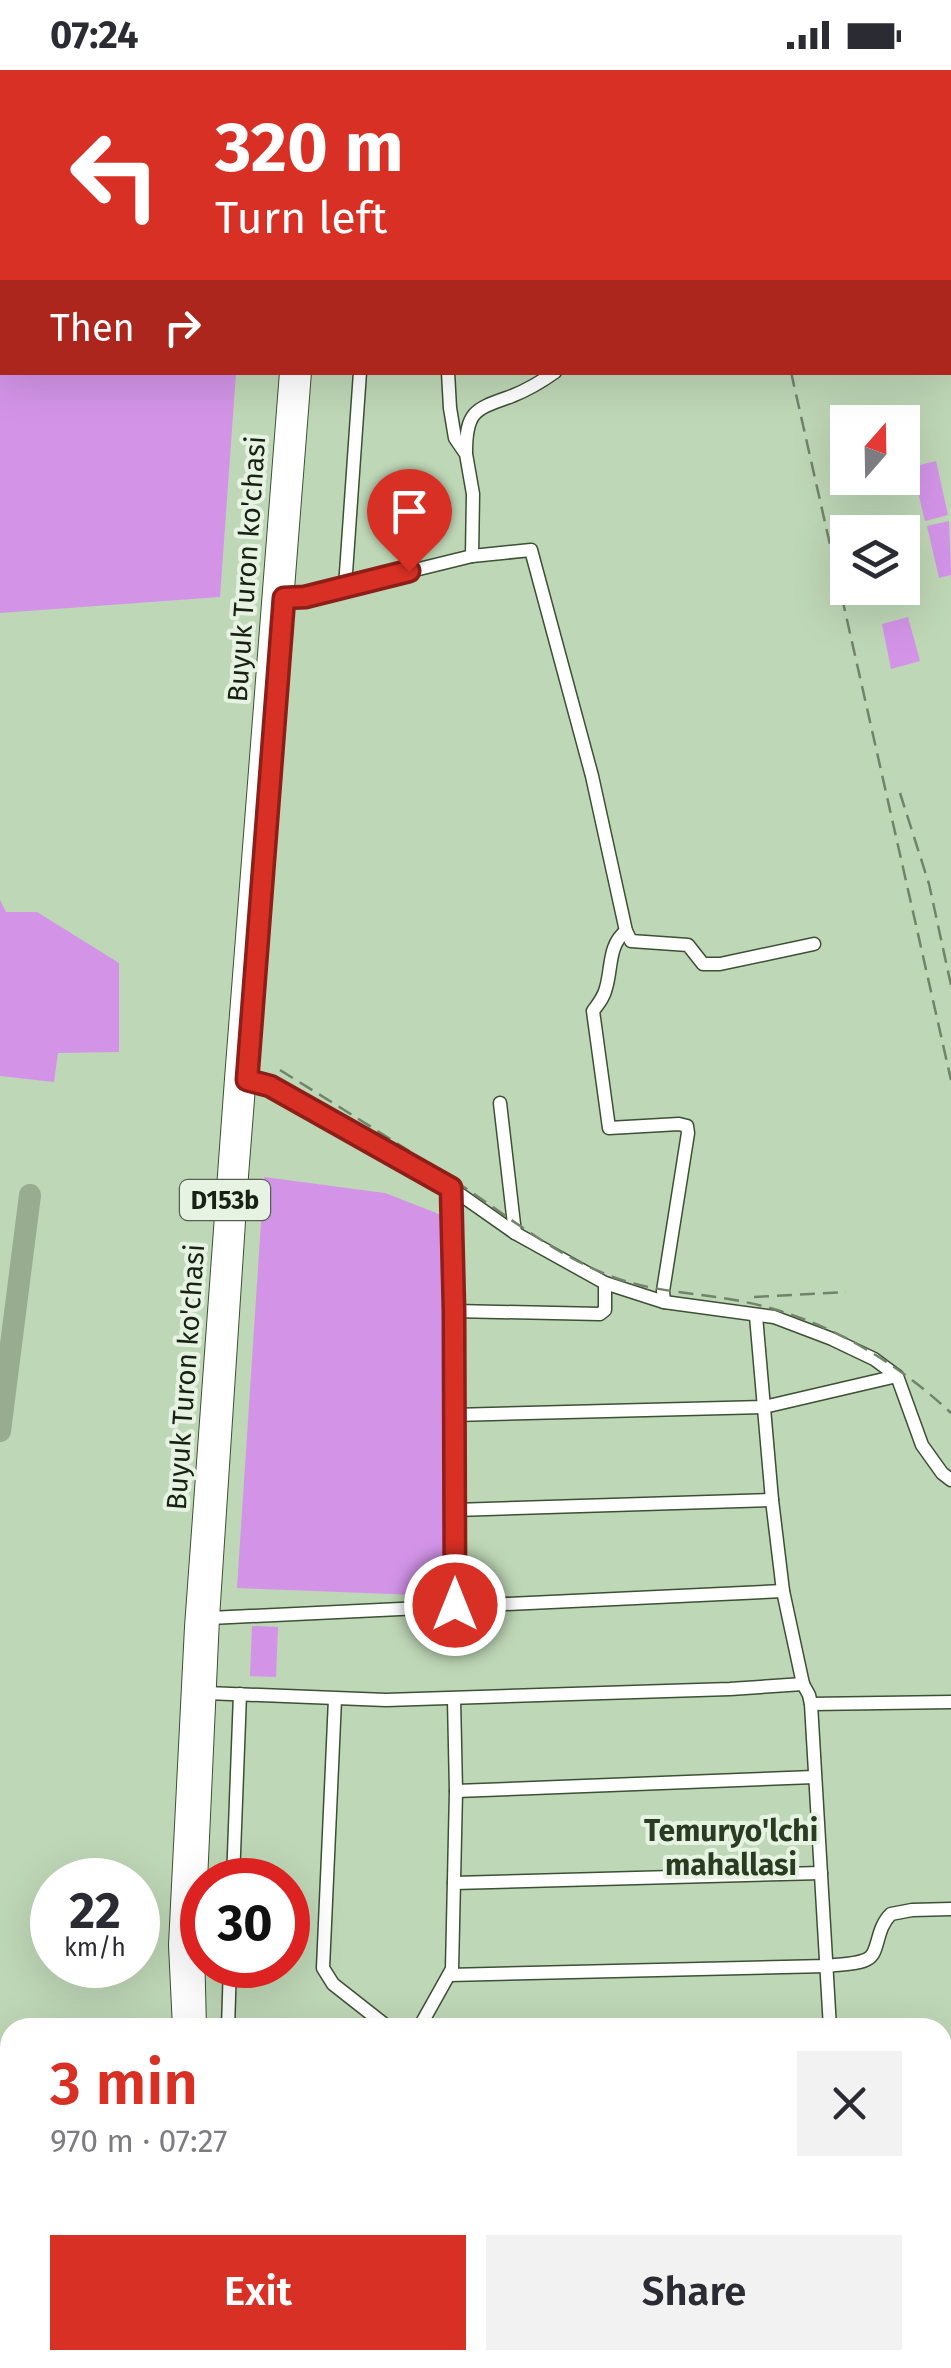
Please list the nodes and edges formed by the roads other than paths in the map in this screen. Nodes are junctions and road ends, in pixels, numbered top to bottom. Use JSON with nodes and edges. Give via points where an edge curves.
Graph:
{"nodes":[{"id":1,"x":289,"y":375,"type":"edge"},
{"id":2,"x":302,"y":375,"type":"edge"},
{"id":3,"x":360,"y":375,"type":"edge"},
{"id":4,"x":448,"y":375,"type":"edge"},
{"id":5,"x":551,"y":375,"type":"edge"},
{"id":6,"x":466,"y":454,"type":"junction"},
{"id":7,"x":472,"y":556,"type":"junction"},
{"id":8,"x":346,"y":586,"type":"junction"},
{"id":9,"x":284,"y":598,"type":"junction"},
{"id":10,"x":626,"y":931,"type":"junction"},
{"id":11,"x":814,"y":944,"type":"dead end"},
{"id":12,"x":240,"y":1080,"type":"junction"},
{"id":13,"x":500,"y":1102,"type":"dead end"},
{"id":14,"x":451,"y":1188,"type":"junction"},
{"id":15,"x":515,"y":1233,"type":"junction"},
{"id":16,"x":605,"y":1283,"type":"junction"},
{"id":17,"x":664,"y":1302,"type":"junction"},
{"id":18,"x":454,"y":1311,"type":"junction"},
{"id":19,"x":756,"y":1316,"type":"junction"},
{"id":20,"x":896,"y":1376,"type":"junction"},
{"id":21,"x":764,"y":1407,"type":"junction"},
{"id":22,"x":454,"y":1415,"type":"junction"},
{"id":23,"x":951,"y":1480,"type":"edge"},
{"id":24,"x":772,"y":1500,"type":"junction"},
{"id":25,"x":455,"y":1510,"type":"junction"},
{"id":26,"x":783,"y":1591,"type":"junction"},
{"id":27,"x":455,"y":1605,"type":"junction"},
{"id":28,"x":210,"y":1618,"type":"junction"},
{"id":29,"x":803,"y":1684,"type":"junction"},
{"id":30,"x":206,"y":1692,"type":"junction"},
{"id":31,"x":240,"y":1694,"type":"junction"},
{"id":32,"x":335,"y":1698,"type":"junction"},
{"id":33,"x":454,"y":1699,"type":"junction"},
{"id":34,"x":951,"y":1702,"type":"edge"},
{"id":35,"x":810,"y":1704,"type":"junction"},
{"id":36,"x":814,"y":1777,"type":"junction"},
{"id":37,"x":456,"y":1791,"type":"junction"},
{"id":38,"x":234,"y":1858,"type":"edge"},
{"id":39,"x":821,"y":1873,"type":"junction"},
{"id":40,"x":454,"y":1883,"type":"junction"},
{"id":41,"x":951,"y":1909,"type":"edge"},
{"id":42,"x":827,"y":1966,"type":"junction"},
{"id":43,"x":449,"y":1975,"type":"junction"},
{"id":44,"x":229,"y":1988,"type":"edge"},
{"id":45,"x":182,"y":2018,"type":"edge"},
{"id":46,"x":197,"y":2018,"type":"edge"},
{"id":47,"x":228,"y":2018,"type":"edge"},
{"id":48,"x":377,"y":2018,"type":"edge"},
{"id":49,"x":425,"y":2018,"type":"edge"},
{"id":50,"x":830,"y":2018,"type":"edge"}],
"edges":[{"from":1,"to":12,"type":"main road","name":"Buyuk Turon ko'chasi","number":"D153b"},
{"from":2,"to":9,"type":"main road","name":"Buyuk Turon ko'chasi","number":"D153b"},
{"from":3,"to":8,"type":"street"},
{"from":4,"to":6,"type":"street","via":[[455,438]]},
{"from":5,"to":6,"type":"street","via":[[477,410],[466,431]]},
{"from":6,"to":7,"type":"street"},
{"from":7,"to":8,"type":"street"},
{"from":7,"to":10,"type":"street","via":[[531,550]]},
{"from":8,"to":9,"type":"street"},
{"from":9,"to":12,"type":"main road","name":"Buyuk Turon ko'chasi","number":"D153b"},
{"from":10,"to":11,"type":"street","via":[[631,941],[688,945],[703,964]]},
{"from":10,"to":17,"type":"street","via":[[614,946],[608,983],[594,1011],[609,1128],[679,1124],[688,1134]]},
{"from":12,"to":14,"type":"street","via":[[270,1086]]},
{"from":12,"to":28,"type":"main road","name":"Buyuk Turon ko'chasi","number":"D153b"},
{"from":12,"to":45,"type":"main road","name":"Buyuk Turon ko'chasi","number":"D153b","via":[[194,1627],[178,1945]]},
{"from":13,"to":15,"type":"street"},
{"from":14,"to":15,"type":"street"},
{"from":14,"to":18,"type":"street"},
{"from":15,"to":16,"type":"street"},
{"from":16,"to":17,"type":"street"},
{"from":16,"to":18,"type":"street","via":[[600,1314]]},
{"from":17,"to":19,"type":"street"},
{"from":18,"to":22,"type":"street"},
{"from":19,"to":20,"type":"street","via":[[832,1338]]},
{"from":19,"to":21,"type":"street"},
{"from":20,"to":21,"type":"street"},
{"from":20,"to":23,"type":"street","via":[[922,1446]]},
{"from":21,"to":22,"type":"street"},
{"from":21,"to":24,"type":"street"},
{"from":22,"to":25,"type":"street"},
{"from":24,"to":25,"type":"street"},
{"from":24,"to":26,"type":"street"},
{"from":25,"to":27,"type":"street"},
{"from":26,"to":27,"type":"street"},
{"from":26,"to":29,"type":"street"},
{"from":27,"to":28,"type":"street"},
{"from":28,"to":30,"type":"main road","name":"Buyuk Turon ko'chasi","number":"D153b"},
{"from":29,"to":33,"type":"street"},
{"from":29,"to":35,"type":"street"},
{"from":30,"to":31,"type":"street"},
{"from":30,"to":46,"type":"main road","name":"Buyuk Turon ko'chasi","number":"D153b"},
{"from":31,"to":32,"type":"street"},
{"from":31,"to":38,"type":"street"},
{"from":32,"to":33,"type":"street"},
{"from":32,"to":48,"type":"street","via":[[323,1968],[332,1984]]},
{"from":33,"to":37,"type":"street"},
{"from":34,"to":35,"type":"street"},
{"from":35,"to":36,"type":"street"},
{"from":36,"to":37,"type":"street"},
{"from":36,"to":39,"type":"street"},
{"from":37,"to":40,"type":"street"},
{"from":39,"to":40,"type":"street"},
{"from":39,"to":42,"type":"street"},
{"from":40,"to":43,"type":"street"},
{"from":41,"to":42,"type":"street","via":[[891,1914],[868,1960]]},
{"from":42,"to":43,"type":"street"},
{"from":42,"to":50,"type":"street"},
{"from":43,"to":49,"type":"street"},
{"from":44,"to":47,"type":"street"}]}
